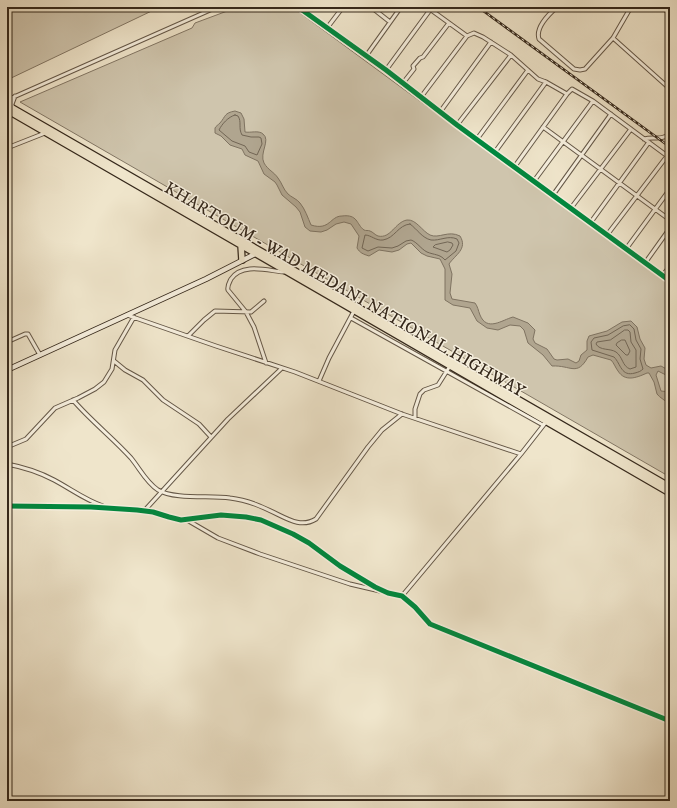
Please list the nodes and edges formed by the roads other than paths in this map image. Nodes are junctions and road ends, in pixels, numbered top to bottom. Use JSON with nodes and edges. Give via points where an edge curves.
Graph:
{"nodes":[{"id":1,"x":217,"y":7,"type":"edge"},
{"id":2,"x":298,"y":7,"type":"edge"},
{"id":3,"x":343,"y":7,"type":"edge"},
{"id":4,"x":371,"y":7,"type":"edge"},
{"id":5,"x":401,"y":7,"type":"edge"},
{"id":6,"x":427,"y":7,"type":"edge"},
{"id":7,"x":557,"y":7,"type":"edge"},
{"id":8,"x":631,"y":7,"type":"edge"},
{"id":9,"x":663,"y":7,"type":"edge"},
{"id":10,"x":430,"y":10,"type":"junction"},
{"id":11,"x":670,"y":12,"type":"edge"},
{"id":12,"x":390,"y":22,"type":"junction"},
{"id":13,"x":449,"y":23,"type":"junction"},
{"id":14,"x":327,"y":28,"type":"junction"},
{"id":15,"x":467,"y":36,"type":"junction"},
{"id":16,"x":613,"y":38,"type":"junction"},
{"id":17,"x":491,"y":42,"type":"junction"},
{"id":18,"x":511,"y":55,"type":"junction"},
{"id":19,"x":366,"y":56,"type":"junction"},
{"id":20,"x":386,"y":70,"type":"junction"},
{"id":21,"x":528,"y":70,"type":"junction"},
{"id":22,"x":546,"y":82,"type":"junction"},
{"id":23,"x":403,"y":83,"type":"junction"},
{"id":24,"x":670,"y":89,"type":"edge"},
{"id":25,"x":567,"y":94,"type":"junction"},
{"id":26,"x":15,"y":96,"type":"junction"},
{"id":27,"x":421,"y":97,"type":"junction"},
{"id":28,"x":7,"y":100,"type":"edge"},
{"id":29,"x":593,"y":101,"type":"junction"},
{"id":30,"x":9,"y":108,"type":"edge"},
{"id":31,"x":440,"y":112,"type":"junction"},
{"id":32,"x":612,"y":114,"type":"junction"},
{"id":33,"x":457,"y":125,"type":"junction"},
{"id":34,"x":544,"y":127,"type":"junction"},
{"id":35,"x":631,"y":129,"type":"junction"},
{"id":36,"x":45,"y":133,"type":"junction"},
{"id":37,"x":670,"y":134,"type":"edge"},
{"id":38,"x":477,"y":139,"type":"junction"},
{"id":39,"x":644,"y":139,"type":"junction"},
{"id":40,"x":563,"y":142,"type":"junction"},
{"id":41,"x":648,"y":142,"type":"junction"},
{"id":42,"x":7,"y":148,"type":"edge"},
{"id":43,"x":495,"y":152,"type":"junction"},
{"id":44,"x":582,"y":155,"type":"junction"},
{"id":45,"x":669,"y":157,"type":"edge"},
{"id":46,"x":515,"y":166,"type":"junction"},
{"id":47,"x":600,"y":170,"type":"junction"},
{"id":48,"x":534,"y":181,"type":"junction"},
{"id":49,"x":620,"y":182,"type":"junction"},
{"id":50,"x":670,"y":189,"type":"edge"},
{"id":51,"x":553,"y":195,"type":"junction"},
{"id":52,"x":637,"y":196,"type":"junction"},
{"id":53,"x":571,"y":208,"type":"junction"},
{"id":54,"x":655,"y":210,"type":"junction"},
{"id":55,"x":670,"y":220,"type":"edge"},
{"id":56,"x":590,"y":222,"type":"junction"},
{"id":57,"x":670,"y":228,"type":"edge"},
{"id":58,"x":607,"y":235,"type":"junction"},
{"id":59,"x":241,"y":245,"type":"junction"},
{"id":60,"x":626,"y":248,"type":"junction"},
{"id":61,"x":258,"y":252,"type":"junction"},
{"id":62,"x":242,"y":260,"type":"junction"},
{"id":63,"x":645,"y":263,"type":"junction"},
{"id":64,"x":670,"y":266,"type":"edge"},
{"id":65,"x":288,"y":273,"type":"junction"},
{"id":66,"x":662,"y":276,"type":"junction"},
{"id":67,"x":670,"y":281,"type":"edge"},
{"id":68,"x":264,"y":301,"type":"dead end"},
{"id":69,"x":354,"y":311,"type":"junction"},
{"id":70,"x":246,"y":312,"type":"junction"},
{"id":71,"x":127,"y":315,"type":"junction"},
{"id":72,"x":134,"y":317,"type":"junction"},
{"id":73,"x":351,"y":318,"type":"junction"},
{"id":74,"x":188,"y":336,"type":"junction"},
{"id":75,"x":7,"y":342,"type":"edge"},
{"id":76,"x":40,"y":355,"type":"junction"},
{"id":77,"x":114,"y":361,"type":"junction"},
{"id":78,"x":266,"y":363,"type":"junction"},
{"id":79,"x":450,"y":366,"type":"junction"},
{"id":80,"x":282,"y":368,"type":"junction"},
{"id":81,"x":7,"y":370,"type":"edge"},
{"id":82,"x":446,"y":372,"type":"junction"},
{"id":83,"x":319,"y":382,"type":"junction"},
{"id":84,"x":73,"y":400,"type":"junction"},
{"id":85,"x":402,"y":414,"type":"junction"},
{"id":86,"x":415,"y":418,"type":"junction"},
{"id":87,"x":546,"y":421,"type":"junction"},
{"id":88,"x":211,"y":437,"type":"junction"},
{"id":89,"x":7,"y":447,"type":"edge"},
{"id":90,"x":521,"y":454,"type":"junction"},
{"id":91,"x":7,"y":464,"type":"edge"},
{"id":92,"x":670,"y":487,"type":"edge"},
{"id":93,"x":161,"y":492,"type":"junction"},
{"id":94,"x":670,"y":493,"type":"edge"},
{"id":95,"x":7,"y":506,"type":"edge"},
{"id":96,"x":108,"y":508,"type":"junction"},
{"id":97,"x":145,"y":510,"type":"junction"},
{"id":98,"x":187,"y":520,"type":"junction"},
{"id":99,"x":388,"y":593,"type":"junction"},
{"id":100,"x":402,"y":596,"type":"junction"},
{"id":101,"x":670,"y":721,"type":"edge"}],
"edges":[{"from":1,"to":26,"type":"street"},
{"from":2,"to":14,"type":"street"},
{"from":3,"to":14,"type":"street"},
{"from":4,"to":12,"type":"street"},
{"from":5,"to":12,"type":"street"},
{"from":6,"to":10,"type":"street"},
{"from":7,"to":16,"type":"street","via":[[538,30],[538,36],[574,69],[585,68]]},
{"from":8,"to":16,"type":"street"},
{"from":9,"to":11,"type":"main road"},
{"from":10,"to":13,"type":"street"},
{"from":10,"to":20,"type":"street"},
{"from":12,"to":19,"type":"street"},
{"from":13,"to":15,"type":"street"},
{"from":13,"to":23,"type":"street","via":[[413,66],[414,69]]},
{"from":14,"to":19,"type":"street"},
{"from":15,"to":17,"type":"street","via":[[474,33]]},
{"from":15,"to":27,"type":"street"},
{"from":16,"to":24,"type":"street"},
{"from":17,"to":18,"type":"street"},
{"from":17,"to":31,"type":"street"},
{"from":18,"to":21,"type":"street"},
{"from":18,"to":33,"type":"street"},
{"from":19,"to":20,"type":"street"},
{"from":20,"to":23,"type":"street"},
{"from":21,"to":22,"type":"street"},
{"from":21,"to":38,"type":"street"},
{"from":22,"to":25,"type":"street"},
{"from":22,"to":43,"type":"street"},
{"from":23,"to":27,"type":"street"},
{"from":25,"to":29,"type":"street","via":[[570,90],[575,90]]},
{"from":25,"to":34,"type":"street"},
{"from":26,"to":28,"type":"street"},
{"from":26,"to":30,"type":"street"},
{"from":27,"to":31,"type":"street"},
{"from":29,"to":32,"type":"street"},
{"from":29,"to":40,"type":"street"},
{"from":30,"to":36,"type":"highway","name":"KHARTOUM - WAD MEDANI NATIONAL HIGHWAY"},
{"from":30,"to":61,"type":"highway","name":"KHARTOUM - WAD MEDANI NATIONAL HIGHWAY"},
{"from":31,"to":33,"type":"street"},
{"from":32,"to":35,"type":"street"},
{"from":32,"to":44,"type":"street"},
{"from":33,"to":38,"type":"street"},
{"from":34,"to":40,"type":"street"},
{"from":34,"to":46,"type":"street"},
{"from":35,"to":39,"type":"street"},
{"from":35,"to":47,"type":"street"},
{"from":36,"to":42,"type":"street"},
{"from":36,"to":59,"type":"highway","name":"KHARTOUM - WAD MEDANI NATIONAL HIGHWAY"},
{"from":37,"to":39,"type":"street","via":[[659,139]]},
{"from":38,"to":43,"type":"street"},
{"from":39,"to":41,"type":"street"},
{"from":40,"to":44,"type":"street"},
{"from":40,"to":48,"type":"street"},
{"from":41,"to":45,"type":"street"},
{"from":41,"to":49,"type":"street"},
{"from":43,"to":46,"type":"street"},
{"from":44,"to":47,"type":"street"},
{"from":44,"to":51,"type":"street"},
{"from":45,"to":52,"type":"street"},
{"from":46,"to":48,"type":"street"},
{"from":47,"to":49,"type":"street"},
{"from":47,"to":53,"type":"street"},
{"from":48,"to":51,"type":"street"},
{"from":49,"to":52,"type":"street"},
{"from":49,"to":56,"type":"street"},
{"from":50,"to":54,"type":"street"},
{"from":51,"to":53,"type":"street"},
{"from":52,"to":54,"type":"street"},
{"from":52,"to":58,"type":"street"},
{"from":53,"to":56,"type":"street"},
{"from":54,"to":55,"type":"street"},
{"from":54,"to":60,"type":"street"},
{"from":56,"to":58,"type":"street"},
{"from":57,"to":63,"type":"street"},
{"from":58,"to":60,"type":"street"},
{"from":59,"to":61,"type":"highway","name":"KHARTOUM - WAD MEDANI NATIONAL HIGHWAY"},
{"from":59,"to":62,"type":"highway"},
{"from":60,"to":63,"type":"street"},
{"from":61,"to":62,"type":"street"},
{"from":61,"to":65,"type":"highway","name":"KHARTOUM - WAD MEDANI NATIONAL HIGHWAY"},
{"from":61,"to":87,"type":"highway","name":"KHARTOUM - WAD MEDANI NATIONAL HIGHWAY"},
{"from":62,"to":71,"type":"street"},
{"from":63,"to":66,"type":"street"},
{"from":64,"to":66,"type":"street"},
{"from":65,"to":69,"type":"highway","name":"KHARTOUM - WAD MEDANI NATIONAL HIGHWAY"},
{"from":65,"to":70,"type":"street","via":[[251,269],[236,273],[228,288]]},
{"from":66,"to":67,"type":"street"},
{"from":68,"to":70,"type":"street","via":[[255,310]]},
{"from":69,"to":73,"type":"street"},
{"from":69,"to":79,"type":"highway","name":"KHARTOUM - WAD MEDANI NATIONAL HIGHWAY"},
{"from":70,"to":74,"type":"street","via":[[215,311]]},
{"from":70,"to":78,"type":"street","via":[[256,330]]},
{"from":71,"to":72,"type":"street"},
{"from":71,"to":76,"type":"street"},
{"from":72,"to":74,"type":"street"},
{"from":72,"to":77,"type":"street","via":[[115,350]]},
{"from":73,"to":82,"type":"street"},
{"from":73,"to":83,"type":"street"},
{"from":74,"to":78,"type":"street"},
{"from":75,"to":76,"type":"street","via":[[28,334]]},
{"from":76,"to":81,"type":"street"},
{"from":77,"to":84,"type":"street","via":[[110,374],[100,386]]},
{"from":77,"to":88,"type":"street","via":[[143,380],[163,400],[199,424]]},
{"from":78,"to":80,"type":"street"},
{"from":79,"to":82,"type":"street"},
{"from":79,"to":87,"type":"highway","name":"KHARTOUM - WAD MEDANI NATIONAL HIGHWAY"},
{"from":80,"to":83,"type":"street"},
{"from":80,"to":88,"type":"street"},
{"from":82,"to":86,"type":"street","via":[[438,385],[420,394]]},
{"from":82,"to":87,"type":"street"},
{"from":83,"to":85,"type":"street"},
{"from":84,"to":89,"type":"street","via":[[55,408],[26,439]]},
{"from":84,"to":93,"type":"street"},
{"from":85,"to":86,"type":"street"},
{"from":85,"to":93,"type":"street","via":[[376,437],[312,521],[294,522],[241,499]]},
{"from":86,"to":90,"type":"street"},
{"from":87,"to":90,"type":"street"},
{"from":87,"to":92,"type":"highway","name":"KHARTOUM - WAD MEDANI NATIONAL HIGHWAY"},
{"from":87,"to":94,"type":"highway","name":"KHARTOUM - WAD MEDANI NATIONAL HIGHWAY"},
{"from":88,"to":93,"type":"street"},
{"from":90,"to":100,"type":"street"},
{"from":91,"to":96,"type":"street","via":[[38,472],[89,501]]},
{"from":93,"to":97,"type":"street"},
{"from":95,"to":96,"type":"street"},
{"from":96,"to":97,"type":"street"},
{"from":97,"to":98,"type":"street"},
{"from":98,"to":99,"type":"street","via":[[218,538],[253,552],[350,584]]},
{"from":98,"to":99,"type":"street","via":[[221,515],[261,520],[309,543],[340,566]]},
{"from":99,"to":100,"type":"street"},
{"from":100,"to":101,"type":"street","via":[[415,606],[430,624]]}]}
